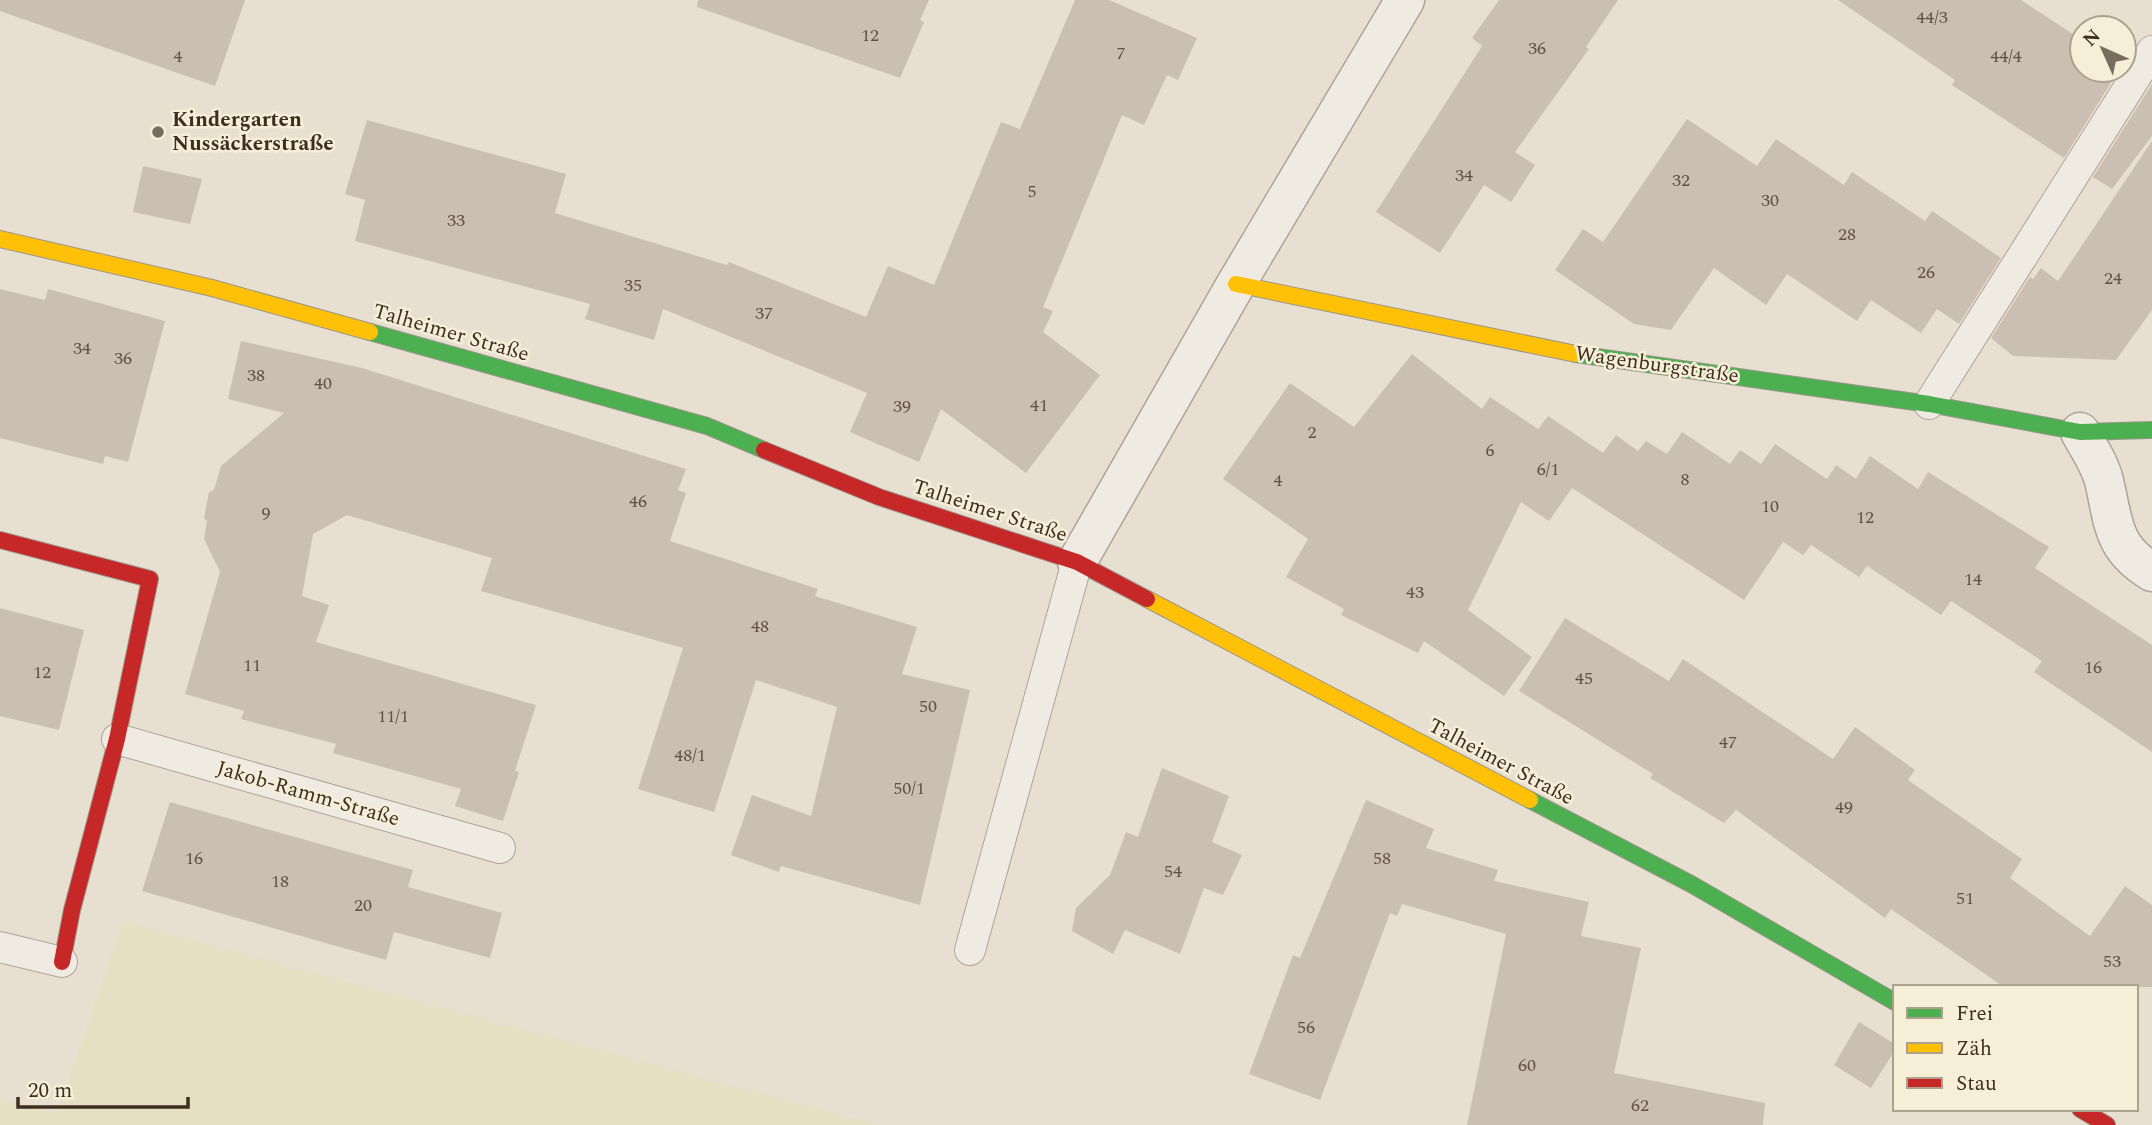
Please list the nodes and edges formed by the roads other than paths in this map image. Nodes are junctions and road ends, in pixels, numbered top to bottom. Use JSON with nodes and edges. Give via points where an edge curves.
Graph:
{"nodes":[{"id":1,"x":1405,"y":0,"type":"edge"},
{"id":2,"x":2152,"y":51,"type":"edge"},
{"id":3,"x":0,"y":239,"type":"edge"},
{"id":4,"x":1236,"y":284,"type":"junction"},
{"id":5,"x":1929,"y":404,"type":"junction"},
{"id":6,"x":2152,"y":430,"type":"edge"},
{"id":7,"x":2080,"y":432,"type":"junction"},
{"id":8,"x":0,"y":540,"type":"edge"},
{"id":9,"x":1077,"y":562,"type":"junction"},
{"id":10,"x":2152,"y":572,"type":"edge"},
{"id":11,"x":117,"y":739,"type":"junction"},
{"id":12,"x":500,"y":848,"type":"dead end"},
{"id":13,"x":0,"y":947,"type":"edge"},
{"id":14,"x":970,"y":950,"type":"dead end"},
{"id":15,"x":62,"y":962,"type":"joint"},
{"id":16,"x":1893,"y":1001,"type":"edge"},
{"id":17,"x":2083,"y":1111,"type":"edge"},
{"id":18,"x":2107,"y":1125,"type":"edge"}],
"edges":[{"from":1,"to":4,"type":"street"},
{"from":2,"to":5,"type":"lane"},
{"from":3,"to":9,"type":"street","name":"Talheimer Straße","via":[[212,288],[707,426],[879,497]]},
{"from":4,"to":5,"type":"street","name":"Wagenburgstraße","via":[[1564,352]]},
{"from":4,"to":9,"type":"street"},
{"from":5,"to":7,"type":"street","name":"Wagenburgstraße"},
{"from":6,"to":7,"type":"street","name":"Wagenburgstraße"},
{"from":7,"to":10,"type":"street","via":[[2104,478],[2110,520],[2119,542]]},
{"from":8,"to":11,"type":"street","via":[[150,579]]},
{"from":9,"to":14,"type":"lane"},
{"from":9,"to":16,"type":"street","name":"Talheimer Straße","via":[[1690,884]]},
{"from":11,"to":12,"type":"lane","name":"Jakob-Ramm-Straße"},
{"from":11,"to":15,"type":"street"},
{"from":13,"to":15,"type":"lane"},
{"from":17,"to":18,"type":"street"}]}
